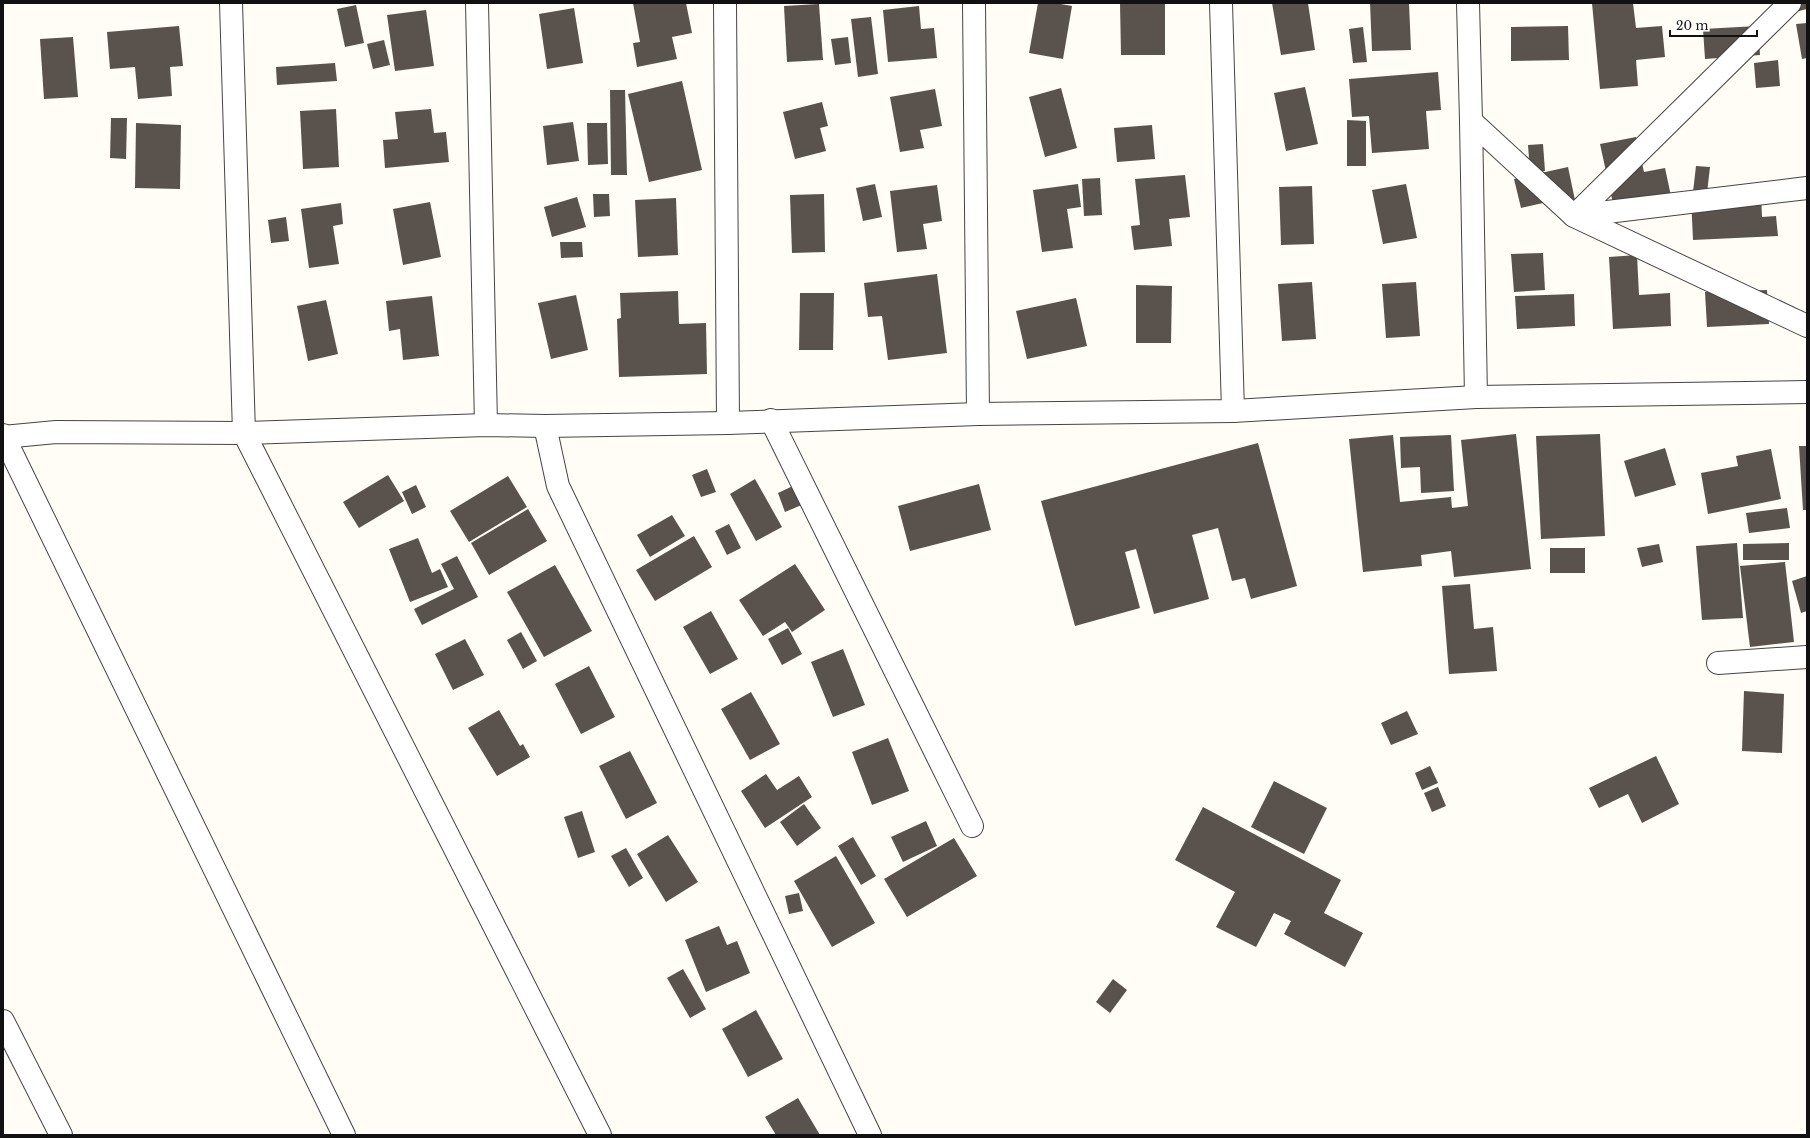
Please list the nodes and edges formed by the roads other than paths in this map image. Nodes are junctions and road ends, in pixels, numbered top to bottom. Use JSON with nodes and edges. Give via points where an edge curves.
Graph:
{"nodes":[{"id":1,"x":231,"y":3,"type":"edge"},
{"id":2,"x":477,"y":3,"type":"edge"},
{"id":3,"x":725,"y":3,"type":"edge"},
{"id":4,"x":974,"y":3,"type":"edge"},
{"id":5,"x":1220,"y":3,"type":"edge"},
{"id":6,"x":1468,"y":3,"type":"edge"},
{"id":7,"x":1790,"y":3,"type":"edge"},
{"id":8,"x":1471,"y":121,"type":"junction"},
{"id":9,"x":1807,"y":188,"type":"edge"},
{"id":10,"x":1574,"y":216,"type":"junction"},
{"id":11,"x":1807,"y":326,"type":"edge"},
{"id":12,"x":1807,"y":392,"type":"edge"},
{"id":13,"x":1476,"y":397,"type":"junction"},
{"id":14,"x":1233,"y":411,"type":"junction"},
{"id":15,"x":978,"y":414,"type":"junction"},
{"id":16,"x":771,"y":420,"type":"junction"},
{"id":17,"x":728,"y":422,"type":"junction"},
{"id":18,"x":486,"y":424,"type":"junction"},
{"id":19,"x":545,"y":426,"type":"junction"},
{"id":20,"x":244,"y":433,"type":"junction"},
{"id":21,"x":3,"y":436,"type":"edge"},
{"id":22,"x":1807,"y":658,"type":"edge"},
{"id":23,"x":1718,"y":663,"type":"dead end"},
{"id":24,"x":972,"y":826,"type":"dead end"},
{"id":25,"x":3,"y":1021,"type":"edge"},
{"id":26,"x":61,"y":1135,"type":"edge"},
{"id":27,"x":344,"y":1135,"type":"edge"},
{"id":28,"x":600,"y":1135,"type":"edge"},
{"id":29,"x":870,"y":1135,"type":"edge"}],
"edges":[{"from":1,"to":20,"type":"street"},
{"from":2,"to":18,"type":"street"},
{"from":3,"to":17,"type":"street"},
{"from":4,"to":15,"type":"street"},
{"from":5,"to":14,"type":"street"},
{"from":6,"to":8,"type":"street"},
{"from":7,"to":10,"type":"street"},
{"from":8,"to":10,"type":"street"},
{"from":8,"to":13,"type":"street"},
{"from":9,"to":10,"type":"street"},
{"from":10,"to":11,"type":"street"},
{"from":12,"to":13,"type":"street"},
{"from":13,"to":14,"type":"street"},
{"from":14,"to":15,"type":"street"},
{"from":15,"to":16,"type":"street"},
{"from":16,"to":17,"type":"street"},
{"from":16,"to":24,"type":"street"},
{"from":17,"to":19,"type":"street"},
{"from":18,"to":19,"type":"street"},
{"from":18,"to":20,"type":"street"},
{"from":19,"to":29,"type":"street","via":[[558,486]]},
{"from":20,"to":21,"type":"street","via":[[56,432]]},
{"from":20,"to":28,"type":"street"},
{"from":21,"to":27,"type":"street"},
{"from":22,"to":23,"type":"street"},
{"from":25,"to":26,"type":"street"}]}
